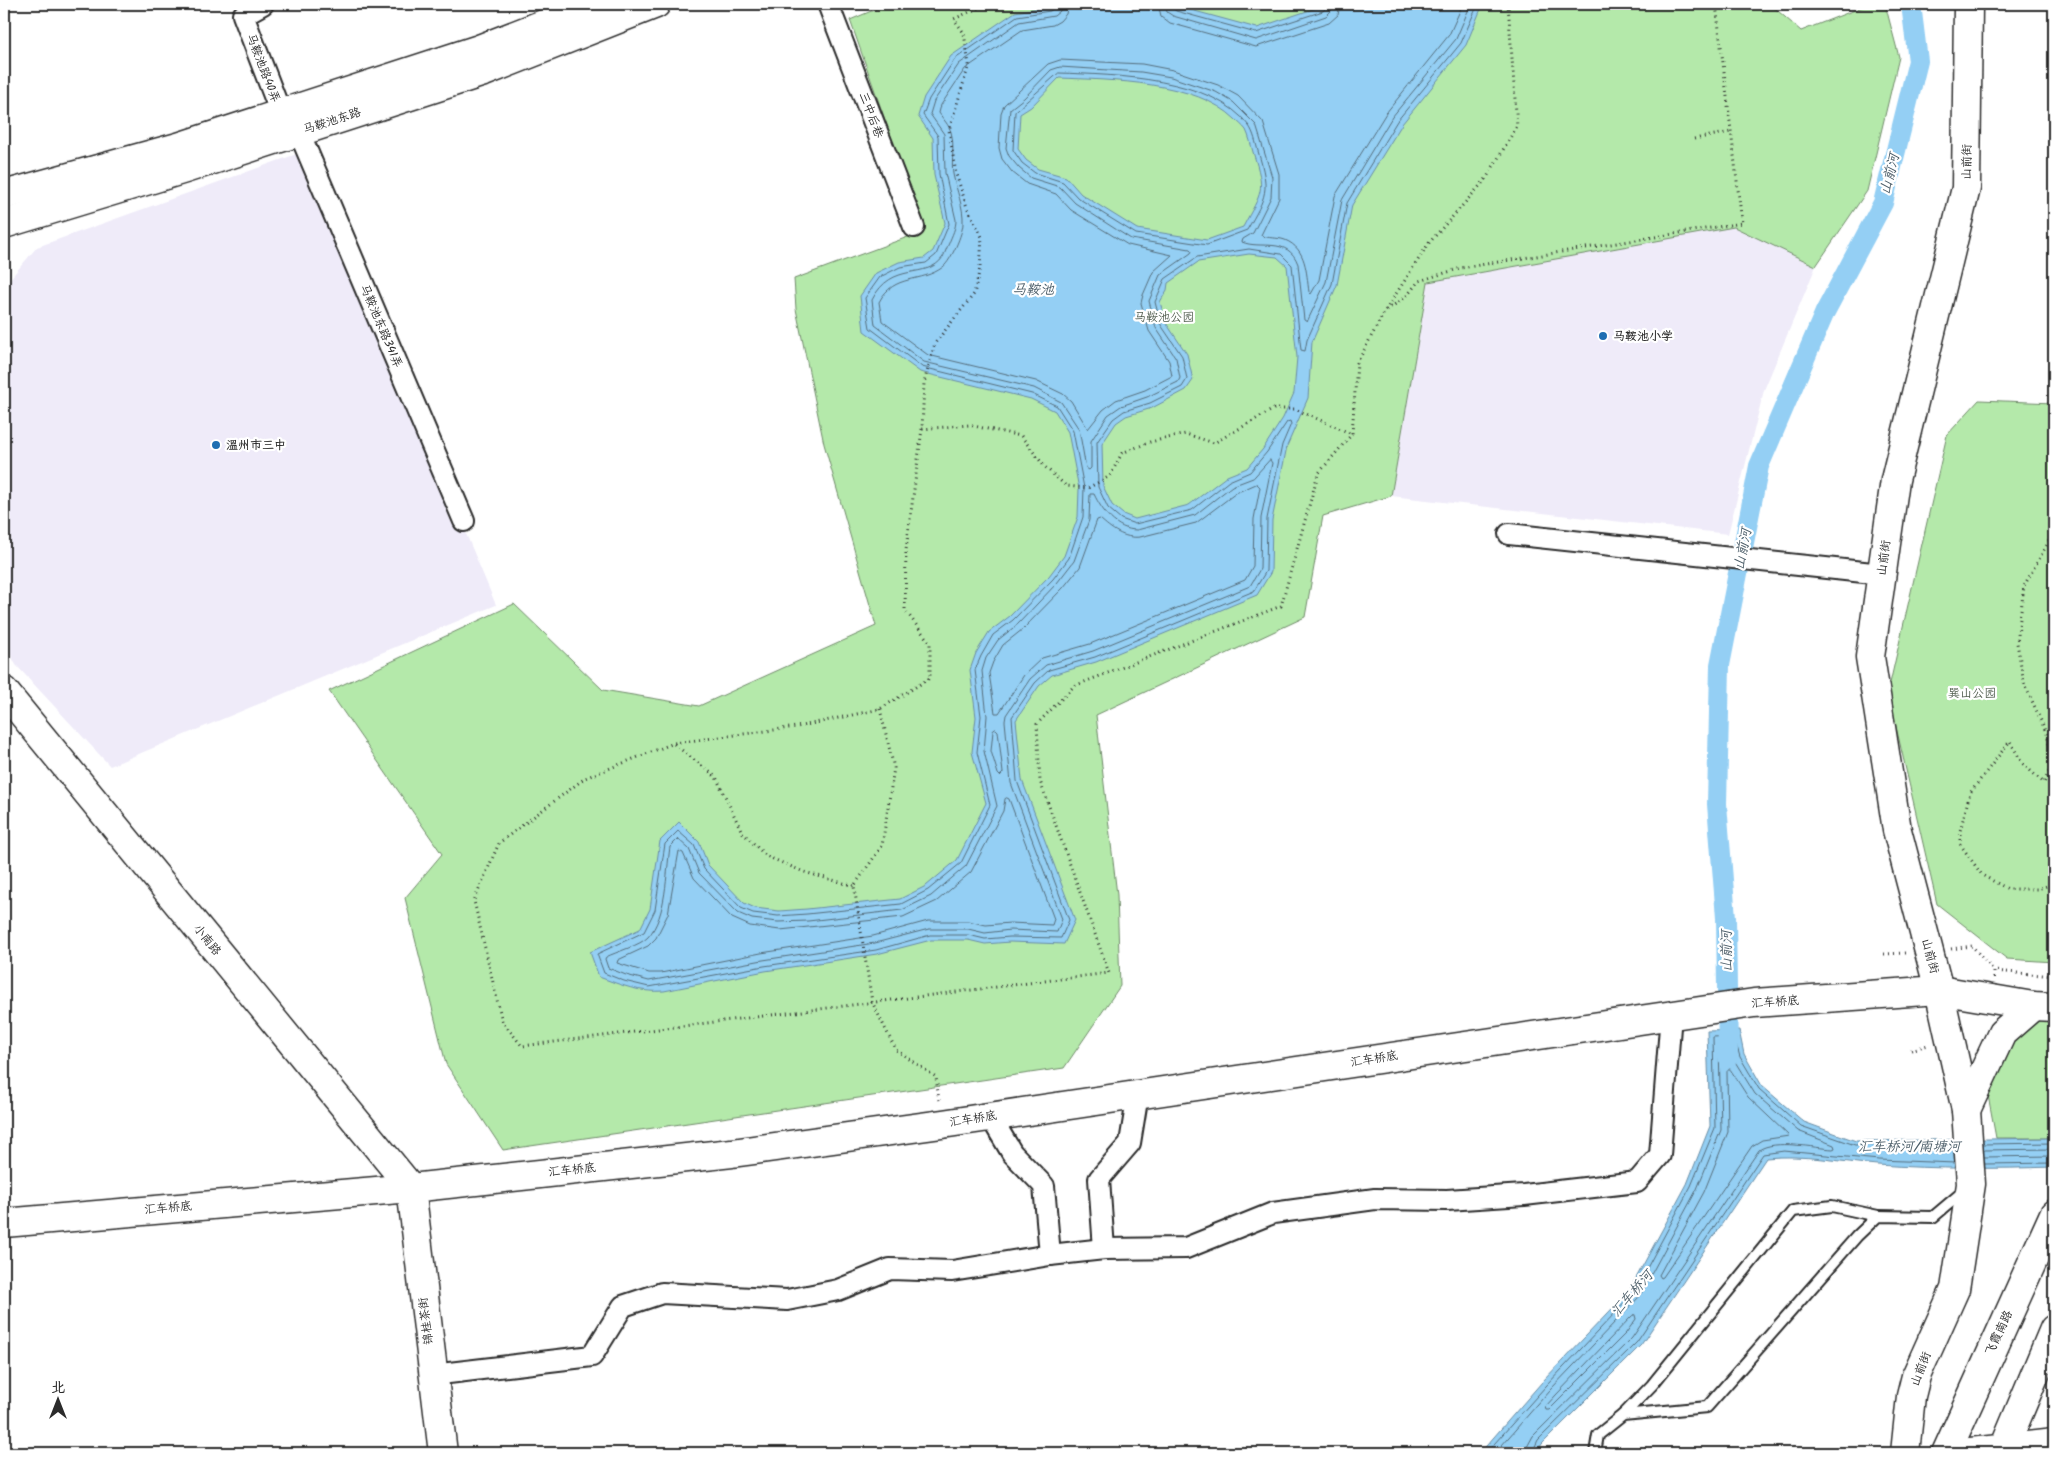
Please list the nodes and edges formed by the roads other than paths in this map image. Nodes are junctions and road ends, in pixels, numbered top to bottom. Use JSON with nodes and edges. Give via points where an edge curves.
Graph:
{"nodes":[{"id":1,"x":263,"y":4,"type":"edge"},
{"id":2,"x":595,"y":4,"type":"edge"},
{"id":3,"x":656,"y":4,"type":"edge"},
{"id":4,"x":828,"y":4,"type":"edge"},
{"id":5,"x":1968,"y":4,"type":"edge"},
{"id":6,"x":290,"y":123,"type":"junction"},
{"id":7,"x":4,"y":196,"type":"edge"},
{"id":8,"x":4,"y":224,"type":"edge"},
{"id":9,"x":914,"y":227,"type":"dead end"},
{"id":10,"x":464,"y":520,"type":"dead end"},
{"id":11,"x":1509,"y":534,"type":"dead end"},
{"id":12,"x":1882,"y":574,"type":"junction"},
{"id":13,"x":4,"y":690,"type":"edge"},
{"id":14,"x":1940,"y":990,"type":"junction"},
{"id":15,"x":2044,"y":1007,"type":"edge"},
{"id":16,"x":1679,"y":1013,"type":"junction"},
{"id":17,"x":1138,"y":1094,"type":"junction"},
{"id":18,"x":1967,"y":1114,"type":"junction"},
{"id":19,"x":990,"y":1116,"type":"junction"},
{"id":20,"x":1971,"y":1184,"type":"junction"},
{"id":21,"x":411,"y":1188,"type":"junction"},
{"id":22,"x":2054,"y":1214,"type":"edge"},
{"id":23,"x":1878,"y":1216,"type":"junction"},
{"id":24,"x":4,"y":1223,"type":"edge"},
{"id":25,"x":1104,"y":1249,"type":"junction"},
{"id":26,"x":1050,"y":1255,"type":"junction"},
{"id":27,"x":2054,"y":1329,"type":"edge"},
{"id":28,"x":432,"y":1375,"type":"junction"},
{"id":29,"x":1623,"y":1415,"type":"junction"},
{"id":30,"x":2054,"y":1443,"type":"edge"},
{"id":31,"x":2002,"y":1451,"type":"edge"},
{"id":32,"x":443,"y":1453,"type":"edge"},
{"id":33,"x":1595,"y":1453,"type":"edge"},
{"id":34,"x":1905,"y":1453,"type":"edge"},
{"id":35,"x":1946,"y":1453,"type":"edge"},
{"id":36,"x":1962,"y":1453,"type":"edge"}],
"edges":[{"from":1,"to":6,"type":"street","name":"马鞍池路40弄","via":[[243,16]]},
{"from":2,"to":6,"type":"main road","name":"马鞍池东路"},
{"from":3,"to":6,"type":"main road","name":"马鞍池东路","via":[[484,72]]},
{"from":4,"to":9,"type":"street","name":"三中后巷"},
{"from":5,"to":12,"type":"main road","name":"山前街","via":[[1966,188],[1896,480]]},
{"from":6,"to":7,"type":"main road","name":"马鞍池东路","via":[[178,147]]},
{"from":6,"to":8,"type":"main road","name":"马鞍池东路","via":[[185,169]]},
{"from":6,"to":10,"type":"street","name":"马鞍池东路341弄"},
{"from":11,"to":12,"type":"street"},
{"from":12,"to":14,"type":"main road","name":"山前街","via":[[1870,657],[1897,830]]},
{"from":13,"to":21,"type":"main road","name":"小南路"},
{"from":14,"to":15,"type":"main road","name":"汇车桥底"},
{"from":14,"to":16,"type":"main road","name":"汇车桥底","via":[[1754,1003]]},
{"from":14,"to":18,"type":"main road","name":"山前街"},
{"from":15,"to":18,"type":"main road","name":"山前街","via":[[2002,1033]]},
{"from":16,"to":17,"type":"main road","name":"汇车桥底"},
{"from":16,"to":25,"type":"street","via":[[1660,1155],[1638,1182],[1447,1200],[1376,1199],[1274,1213],[1186,1248]]},
{"from":17,"to":19,"type":"main road","name":"汇车桥底"},
{"from":17,"to":25,"type":"street","via":[[1130,1143],[1099,1180]]},
{"from":18,"to":20,"type":"main road","name":"山前街"},
{"from":19,"to":21,"type":"main road","name":"汇车桥底","via":[[732,1153]]},
{"from":19,"to":26,"type":"street","via":[[1012,1153],[1044,1186]]},
{"from":20,"to":23,"type":"lane","via":[[1933,1217]]},
{"from":20,"to":34,"type":"main road","name":"山前街","via":[[1955,1289],[1916,1376]]},
{"from":21,"to":24,"type":"main road","name":"汇车桥底"},
{"from":21,"to":28,"type":"main road","name":"锦桂茶街"},
{"from":22,"to":35,"type":"main road","name":"飞霞南路"},
{"from":23,"to":29,"type":"lane","via":[[1707,1407]]},
{"from":23,"to":29,"type":"lane","via":[[1832,1206],[1793,1211]]},
{"from":25,"to":26,"type":"street"},
{"from":26,"to":28,"type":"street","via":[[952,1271],[890,1269],[838,1290],[787,1300],[662,1293],[623,1306],[592,1356]]},
{"from":27,"to":31,"type":"main road"},
{"from":28,"to":32,"type":"main road","name":"锦桂茶街"},
{"from":29,"to":33,"type":"lane","via":[[1598,1435]]},
{"from":30,"to":31,"type":"main road"},
{"from":31,"to":36,"type":"main road"}]}
